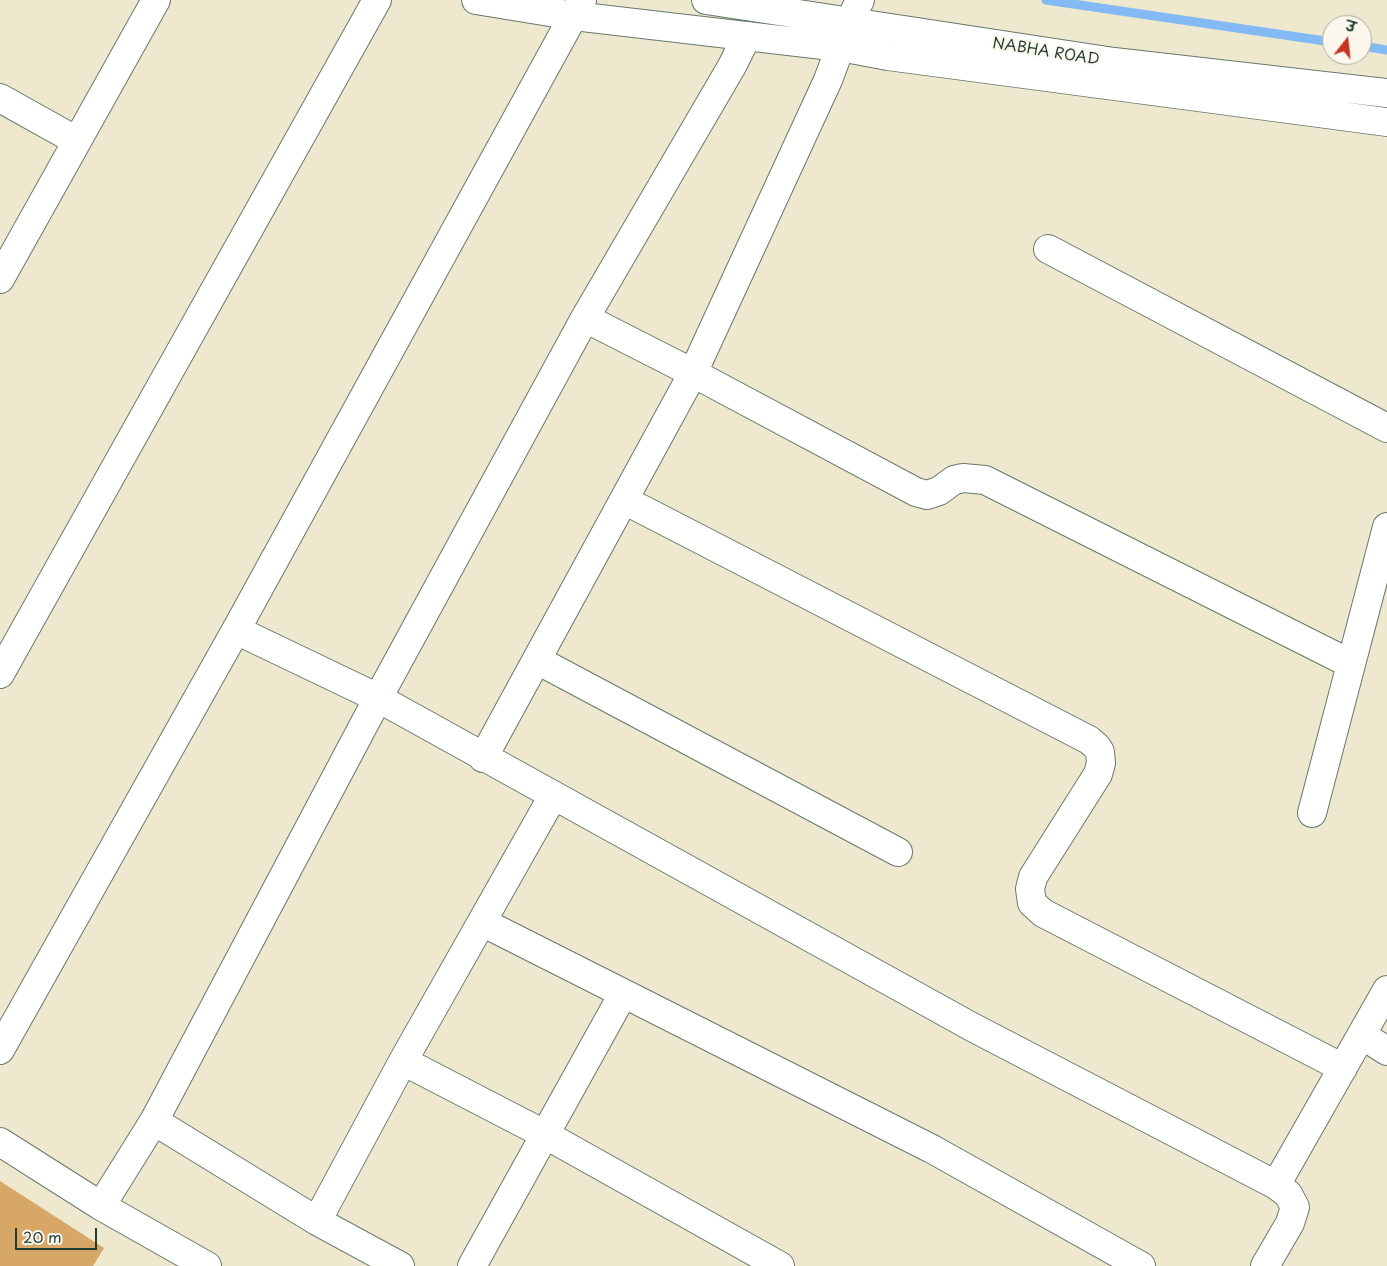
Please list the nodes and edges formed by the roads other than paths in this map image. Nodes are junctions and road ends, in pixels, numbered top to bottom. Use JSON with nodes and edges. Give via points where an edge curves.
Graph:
{"nodes":[{"id":1,"x":156,"y":0,"type":"edge"},
{"id":2,"x":377,"y":0,"type":"edge"},
{"id":3,"x":476,"y":0,"type":"edge"},
{"id":4,"x":706,"y":0,"type":"edge"},
{"id":5,"x":578,"y":8,"type":"edge"},
{"id":6,"x":855,"y":11,"type":"edge"},
{"id":7,"x":747,"y":36,"type":"junction"},
{"id":8,"x":840,"y":47,"type":"junction"},
{"id":9,"x":1380,"y":92,"type":"edge"},
{"id":10,"x":0,"y":98,"type":"edge"},
{"id":11,"x":1377,"y":120,"type":"edge"},
{"id":12,"x":77,"y":141,"type":"junction"},
{"id":13,"x":1048,"y":249,"type":"dead end"},
{"id":14,"x":0,"y":278,"type":"edge"},
{"id":15,"x":585,"y":318,"type":"junction"},
{"id":16,"x":693,"y":373,"type":"junction"},
{"id":17,"x":1387,"y":428,"type":"edge"},
{"id":18,"x":624,"y":500,"type":"junction"},
{"id":19,"x":1387,"y":527,"type":"edge"},
{"id":20,"x":236,"y":630,"type":"junction"},
{"id":21,"x":537,"y":660,"type":"junction"},
{"id":22,"x":1351,"y":664,"type":"junction"},
{"id":23,"x":0,"y":674,"type":"edge"},
{"id":24,"x":378,"y":698,"type":"junction"},
{"id":25,"x":484,"y":758,"type":"junction"},
{"id":26,"x":554,"y":796,"type":"junction"},
{"id":27,"x":1312,"y":813,"type":"dead end"},
{"id":28,"x":898,"y":852,"type":"dead end"},
{"id":29,"x":482,"y":922,"type":"junction"},
{"id":30,"x":1387,"y":990,"type":"edge"},
{"id":31,"x":623,"y":994,"type":"junction"},
{"id":32,"x":1362,"y":1035,"type":"junction"},
{"id":33,"x":0,"y":1050,"type":"edge"},
{"id":34,"x":1387,"y":1051,"type":"edge"},
{"id":35,"x":403,"y":1061,"type":"junction"},
{"id":36,"x":1343,"y":1068,"type":"junction"},
{"id":37,"x":154,"y":1121,"type":"junction"},
{"id":38,"x":546,"y":1135,"type":"junction"},
{"id":39,"x":0,"y":1142,"type":"edge"},
{"id":40,"x":1276,"y":1185,"type":"junction"},
{"id":41,"x":101,"y":1206,"type":"junction"},
{"id":42,"x":317,"y":1221,"type":"junction"},
{"id":43,"x":207,"y":1266,"type":"edge"},
{"id":44,"x":400,"y":1266,"type":"edge"},
{"id":45,"x":472,"y":1266,"type":"edge"},
{"id":46,"x":780,"y":1266,"type":"edge"},
{"id":47,"x":1140,"y":1266,"type":"edge"},
{"id":48,"x":1265,"y":1266,"type":"edge"}],
"edges":[{"from":1,"to":12,"type":"street"},
{"from":2,"to":23,"type":"street"},
{"from":3,"to":5,"type":"street","name":"NABHA ROAD"},
{"from":4,"to":6,"type":"street","name":"NABHA ROAD","via":[[774,9]]},
{"from":5,"to":7,"type":"street","name":"NABHA ROAD"},
{"from":5,"to":20,"type":"street"},
{"from":6,"to":8,"type":"street"},
{"from":6,"to":9,"type":"street","name":"NABHA ROAD","via":[[1114,62]]},
{"from":7,"to":8,"type":"street","name":"NABHA ROAD"},
{"from":7,"to":15,"type":"street"},
{"from":8,"to":11,"type":"street","name":"NABHA ROAD"},
{"from":8,"to":16,"type":"street","via":[[824,89]]},
{"from":9,"to":11,"type":"street"},
{"from":10,"to":12,"type":"street"},
{"from":12,"to":14,"type":"street"},
{"from":13,"to":17,"type":"street"},
{"from":15,"to":16,"type":"street"},
{"from":15,"to":24,"type":"street"},
{"from":16,"to":18,"type":"street"},
{"from":16,"to":22,"type":"street","via":[[916,492],[928,495],[963,478],[985,480]]},
{"from":18,"to":21,"type":"street"},
{"from":18,"to":36,"type":"street","via":[[1089,740],[1100,752],[1098,774],[1033,877],[1030,889],[1032,903],[1042,913]]},
{"from":19,"to":22,"type":"street"},
{"from":20,"to":24,"type":"street"},
{"from":20,"to":33,"type":"street"},
{"from":21,"to":25,"type":"street"},
{"from":21,"to":28,"type":"street"},
{"from":22,"to":27,"type":"street"},
{"from":24,"to":25,"type":"street"},
{"from":24,"to":37,"type":"street"},
{"from":25,"to":26,"type":"street"},
{"from":26,"to":29,"type":"street"},
{"from":26,"to":40,"type":"street","via":[[972,1027]]},
{"from":29,"to":31,"type":"street"},
{"from":29,"to":35,"type":"street"},
{"from":30,"to":32,"type":"street"},
{"from":31,"to":38,"type":"street"},
{"from":31,"to":47,"type":"street","via":[[932,1149]]},
{"from":32,"to":34,"type":"street"},
{"from":32,"to":36,"type":"street"},
{"from":35,"to":38,"type":"street"},
{"from":35,"to":42,"type":"street"},
{"from":36,"to":40,"type":"street"},
{"from":37,"to":41,"type":"street"},
{"from":37,"to":42,"type":"street"},
{"from":38,"to":45,"type":"street"},
{"from":38,"to":46,"type":"street"},
{"from":39,"to":41,"type":"street"},
{"from":40,"to":48,"type":"street","via":[[1288,1194],[1295,1207],[1290,1223]]},
{"from":41,"to":43,"type":"street"},
{"from":42,"to":44,"type":"street"}]}
